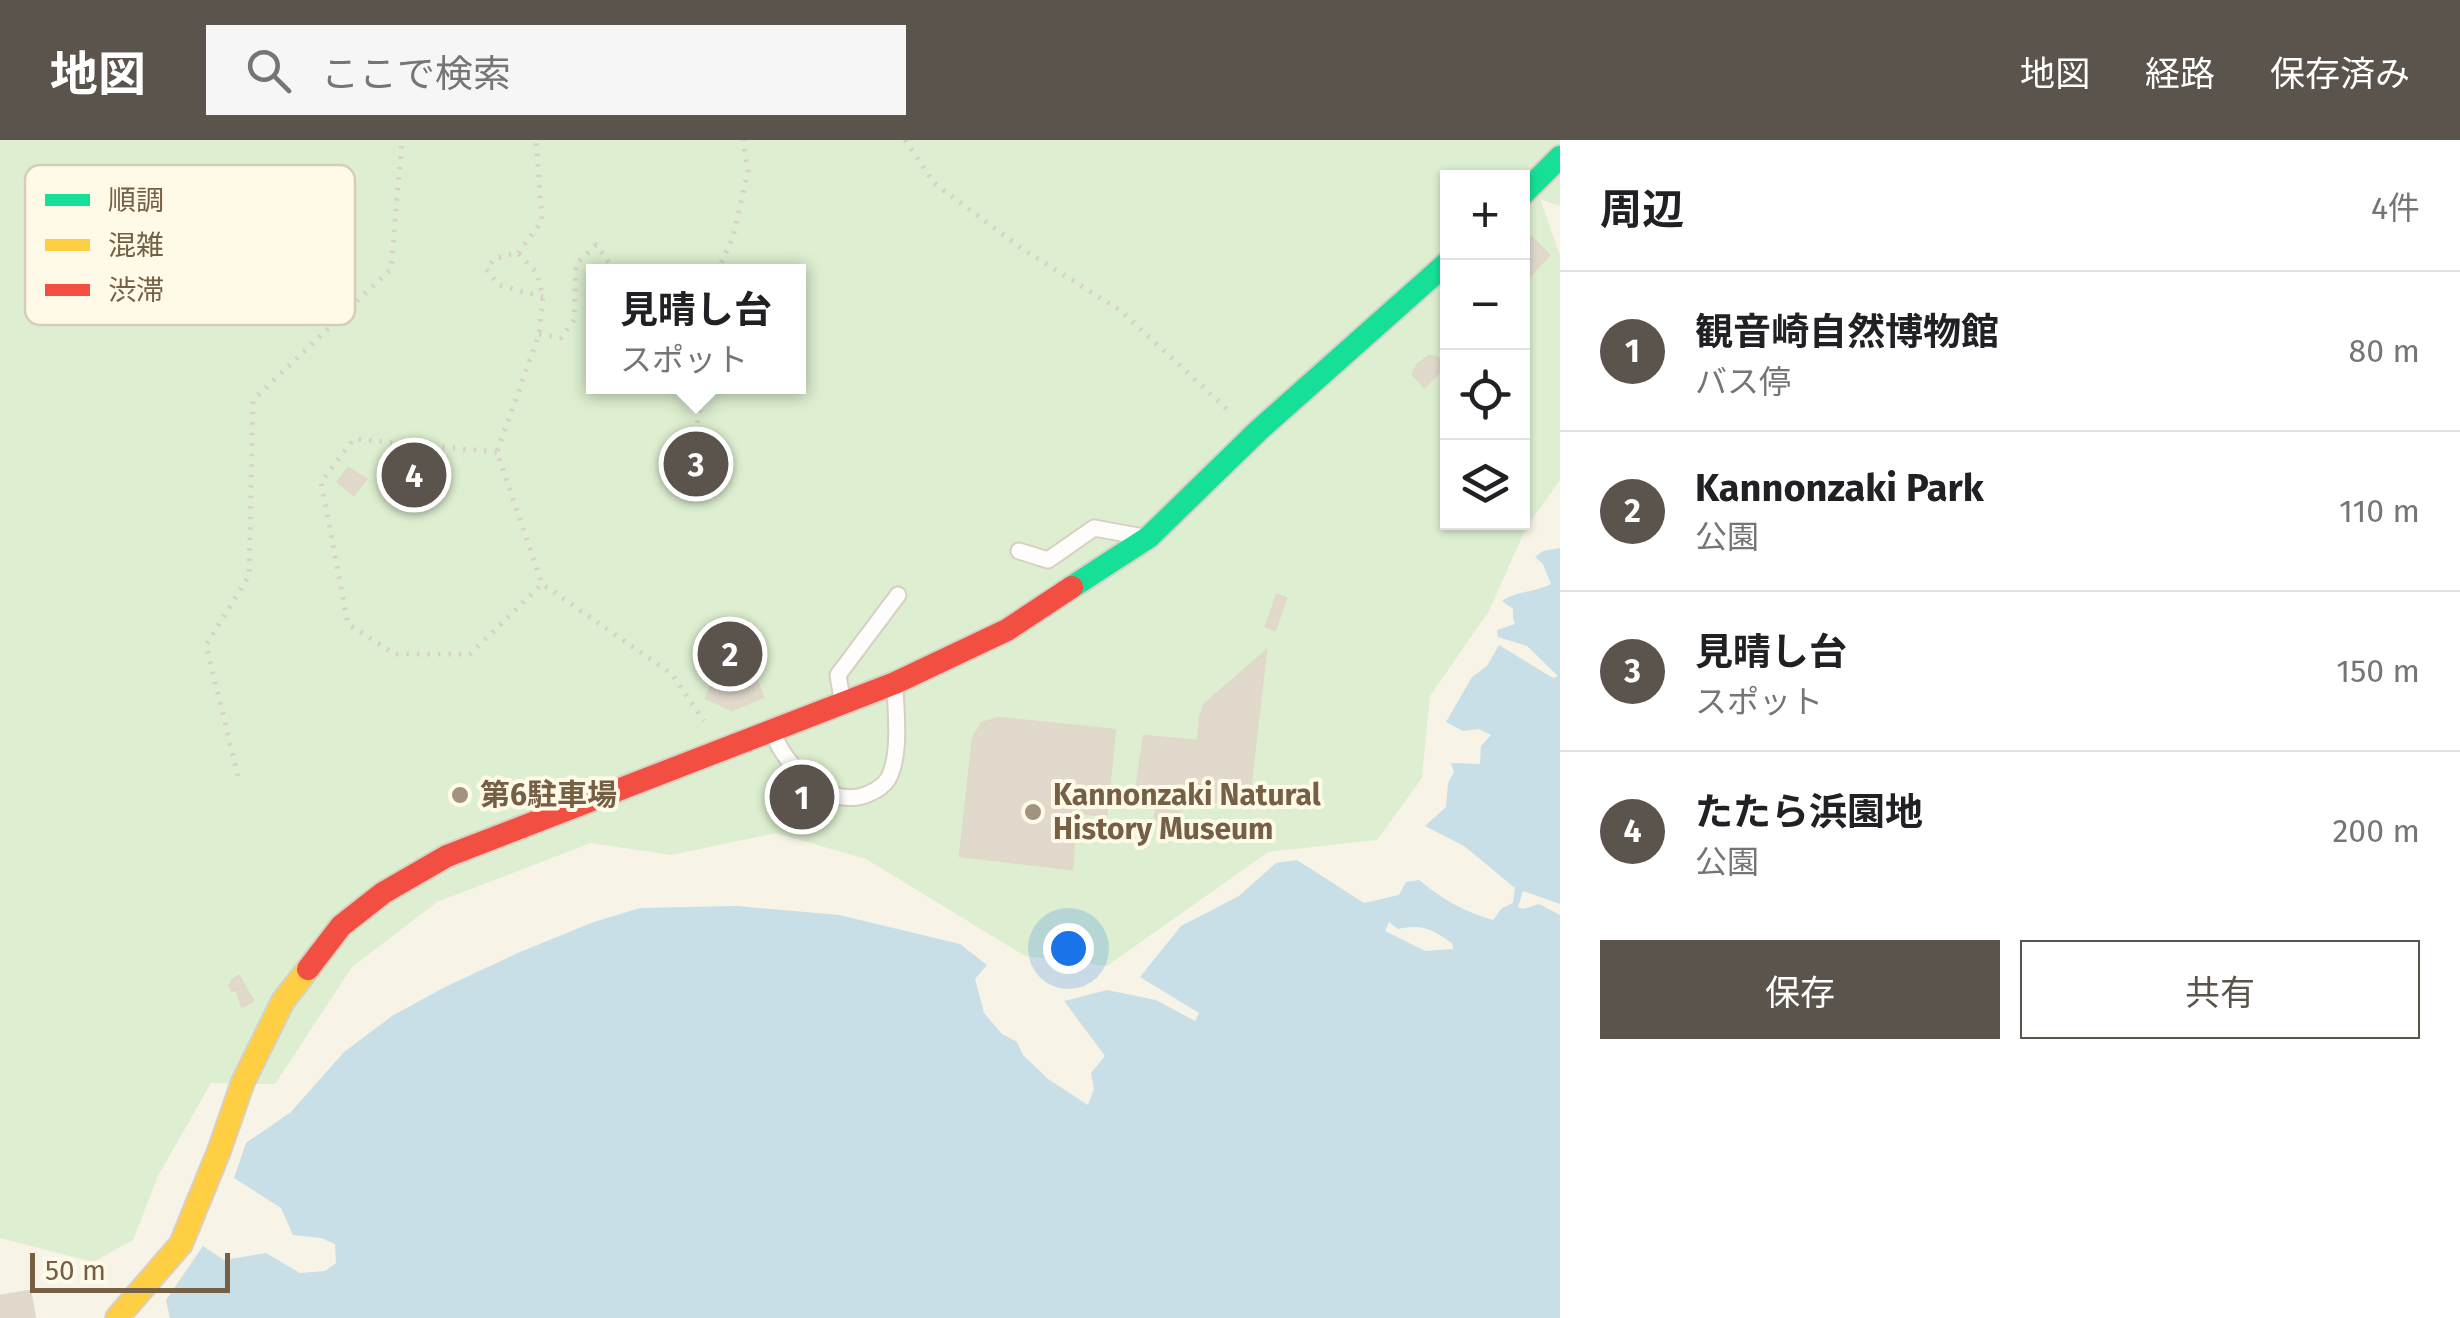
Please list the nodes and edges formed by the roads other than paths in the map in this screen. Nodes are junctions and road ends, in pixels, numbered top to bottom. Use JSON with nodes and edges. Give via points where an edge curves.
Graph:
{"nodes":[{"id":1,"x":1560,"y":157,"type":"edge"},
{"id":2,"x":1530,"y":187,"type":"edge"},
{"id":3,"x":1440,"y":269,"type":"edge"},
{"id":4,"x":1150,"y":538,"type":"junction"},
{"id":5,"x":1020,"y":551,"type":"dead end"},
{"id":6,"x":898,"y":595,"type":"dead end"},
{"id":7,"x":895,"y":683,"type":"junction"},
{"id":8,"x":842,"y":703,"type":"junction"},
{"id":9,"x":772,"y":730,"type":"junction"},
{"id":10,"x":117,"y":1318,"type":"edge"}],
"edges":[{"from":1,"to":2,"type":"street"},
{"from":3,"to":4,"type":"street"},
{"from":4,"to":5,"type":"lane","via":[[1094,528],[1048,560]]},
{"from":4,"to":7,"type":"street","via":[[1007,630]]},
{"from":6,"to":8,"type":"lane","via":[[838,675]]},
{"from":7,"to":8,"type":"street"},
{"from":7,"to":9,"type":"lane","via":[[894,765],[886,784],[866,796],[843,798],[818,787],[778,748]]},
{"from":8,"to":9,"type":"street"},
{"from":9,"to":10,"type":"street","via":[[447,856],[341,926],[283,1001],[243,1082],[181,1244]]}]}
